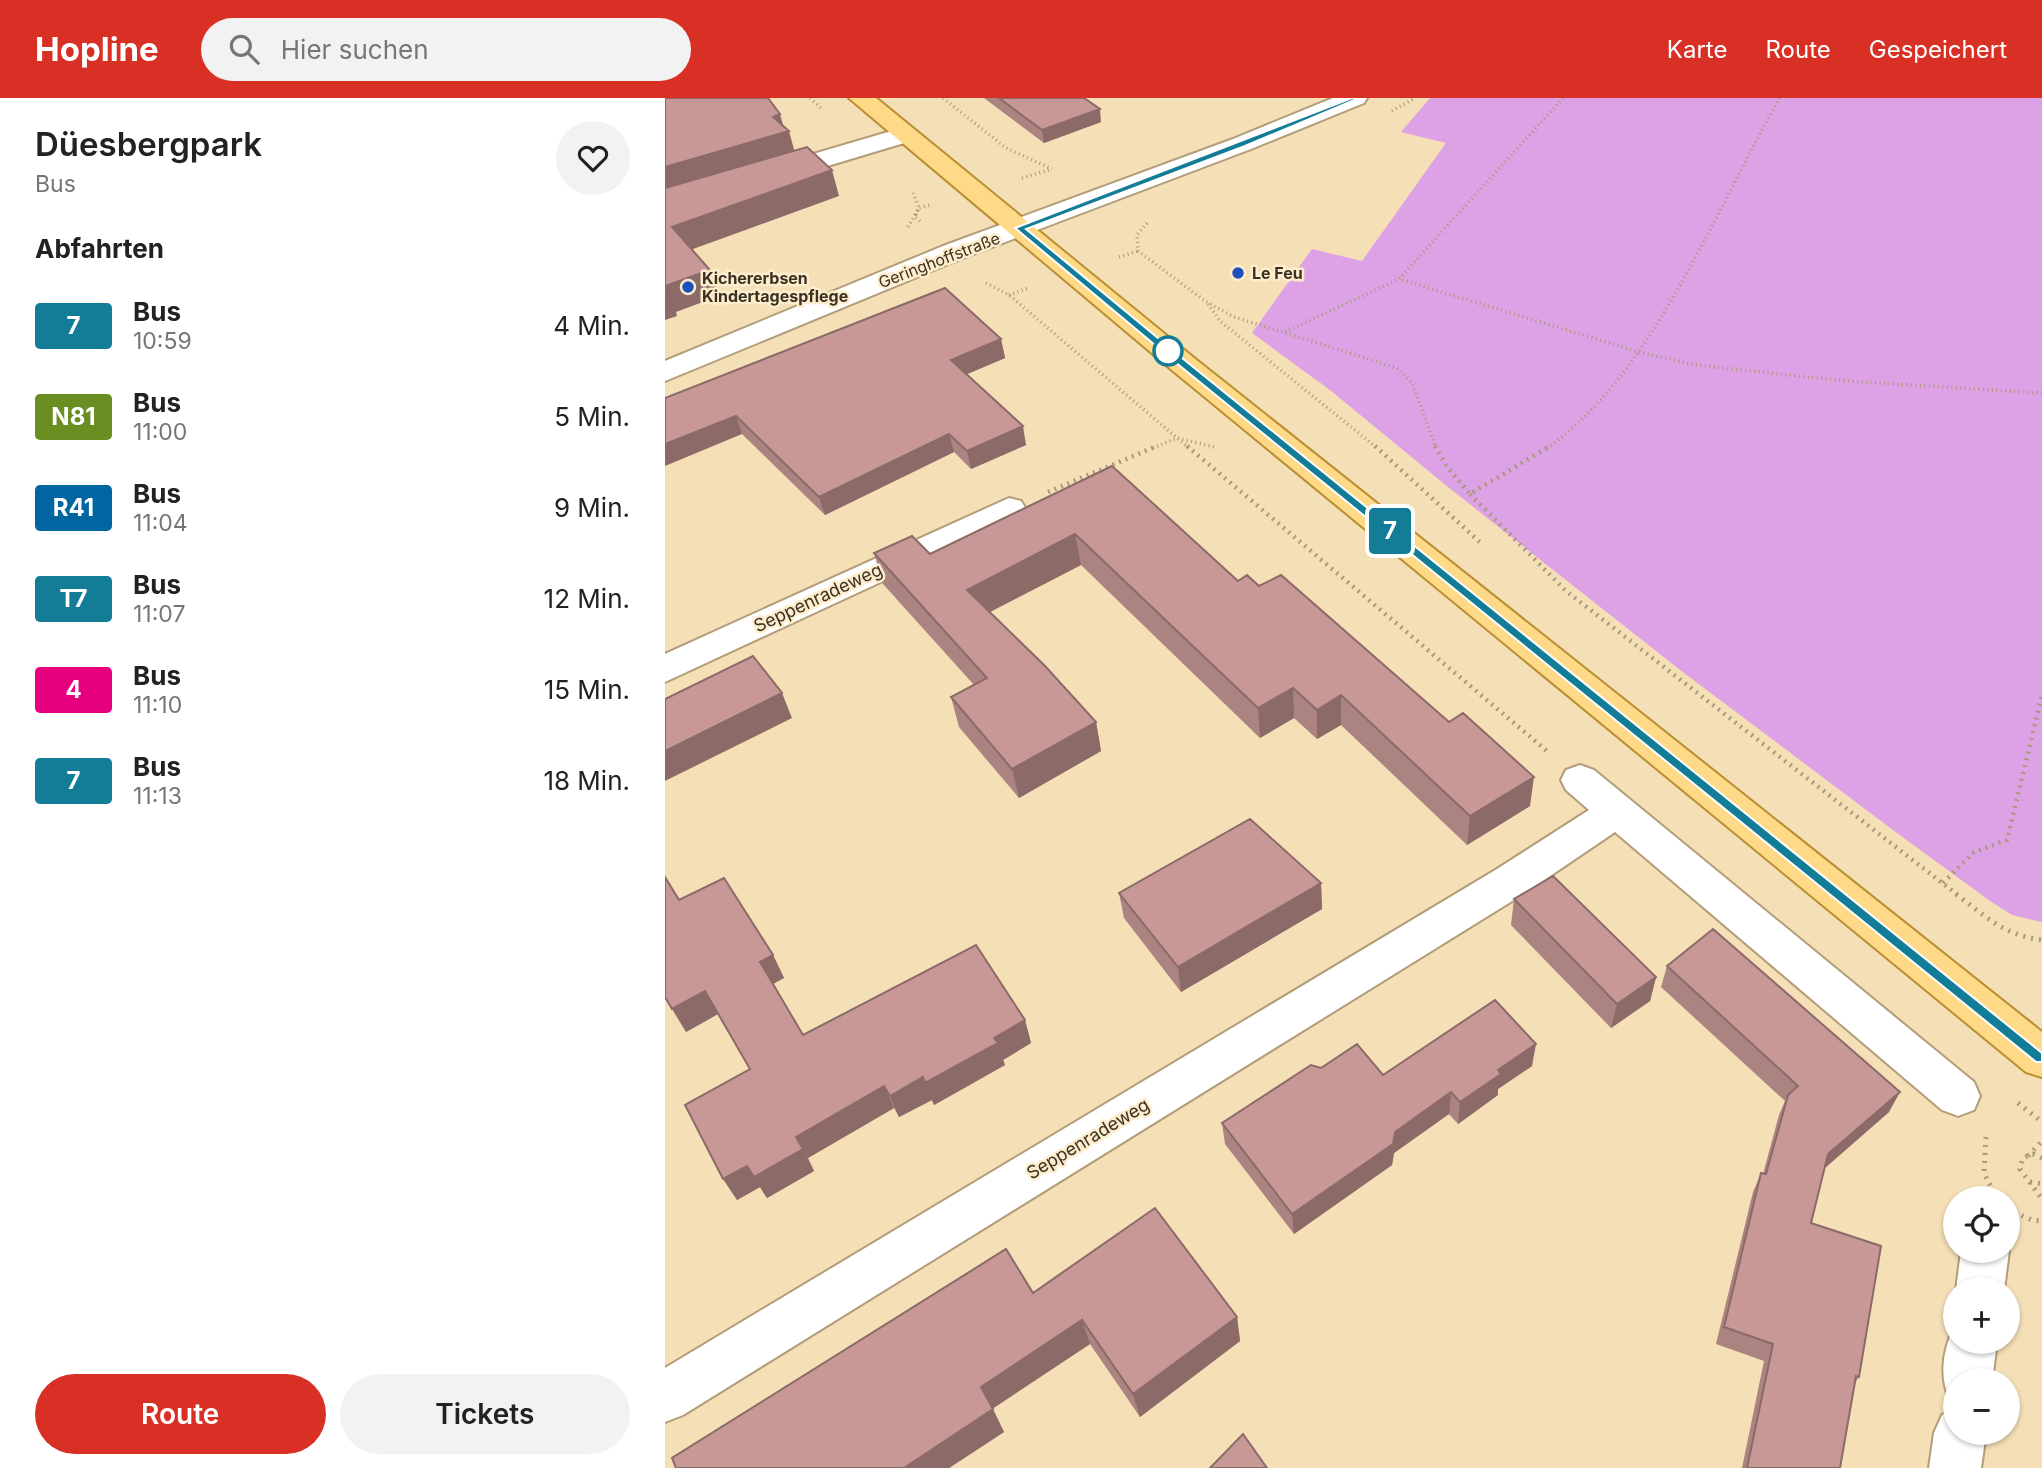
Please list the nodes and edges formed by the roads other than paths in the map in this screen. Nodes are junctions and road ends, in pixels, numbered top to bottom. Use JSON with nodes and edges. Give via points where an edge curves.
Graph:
{"nodes":[{"id":1,"x":861,"y":98,"type":"edge"},
{"id":2,"x":1355,"y":98,"type":"edge"},
{"id":3,"x":905,"y":135,"type":"junction"},
{"id":4,"x":745,"y":183,"type":"edge"},
{"id":5,"x":1020,"y":228,"type":"junction"},
{"id":6,"x":665,"y":372,"type":"edge"},
{"id":7,"x":1009,"y":509,"type":"road end"},
{"id":8,"x":665,"y":670,"type":"edge"},
{"id":9,"x":1580,"y":779,"type":"road end"},
{"id":10,"x":1617,"y":811,"type":"junction"},
{"id":11,"x":2042,"y":1058,"type":"edge"},
{"id":12,"x":1970,"y":1112,"type":"road end"},
{"id":13,"x":665,"y":1397,"type":"edge"},
{"id":14,"x":1958,"y":1445,"type":"edge"},
{"id":15,"x":1955,"y":1468,"type":"edge"}],
"edges":[{"from":1,"to":3,"type":"main road"},
{"from":2,"to":5,"type":"street","name":"Geringhoffstraße"},
{"from":3,"to":4,"type":"street"},
{"from":3,"to":5,"type":"main road"},
{"from":5,"to":6,"type":"street","name":"Geringhoffstraße"},
{"from":5,"to":11,"type":"main road"},
{"from":7,"to":8,"type":"street","name":"Seppenradeweg"},
{"from":9,"to":10,"type":"street"},
{"from":10,"to":12,"type":"street"},
{"from":10,"to":13,"type":"street","name":"Seppenradeweg","via":[[1511,881]]},
{"from":14,"to":15,"type":"street"}]}
